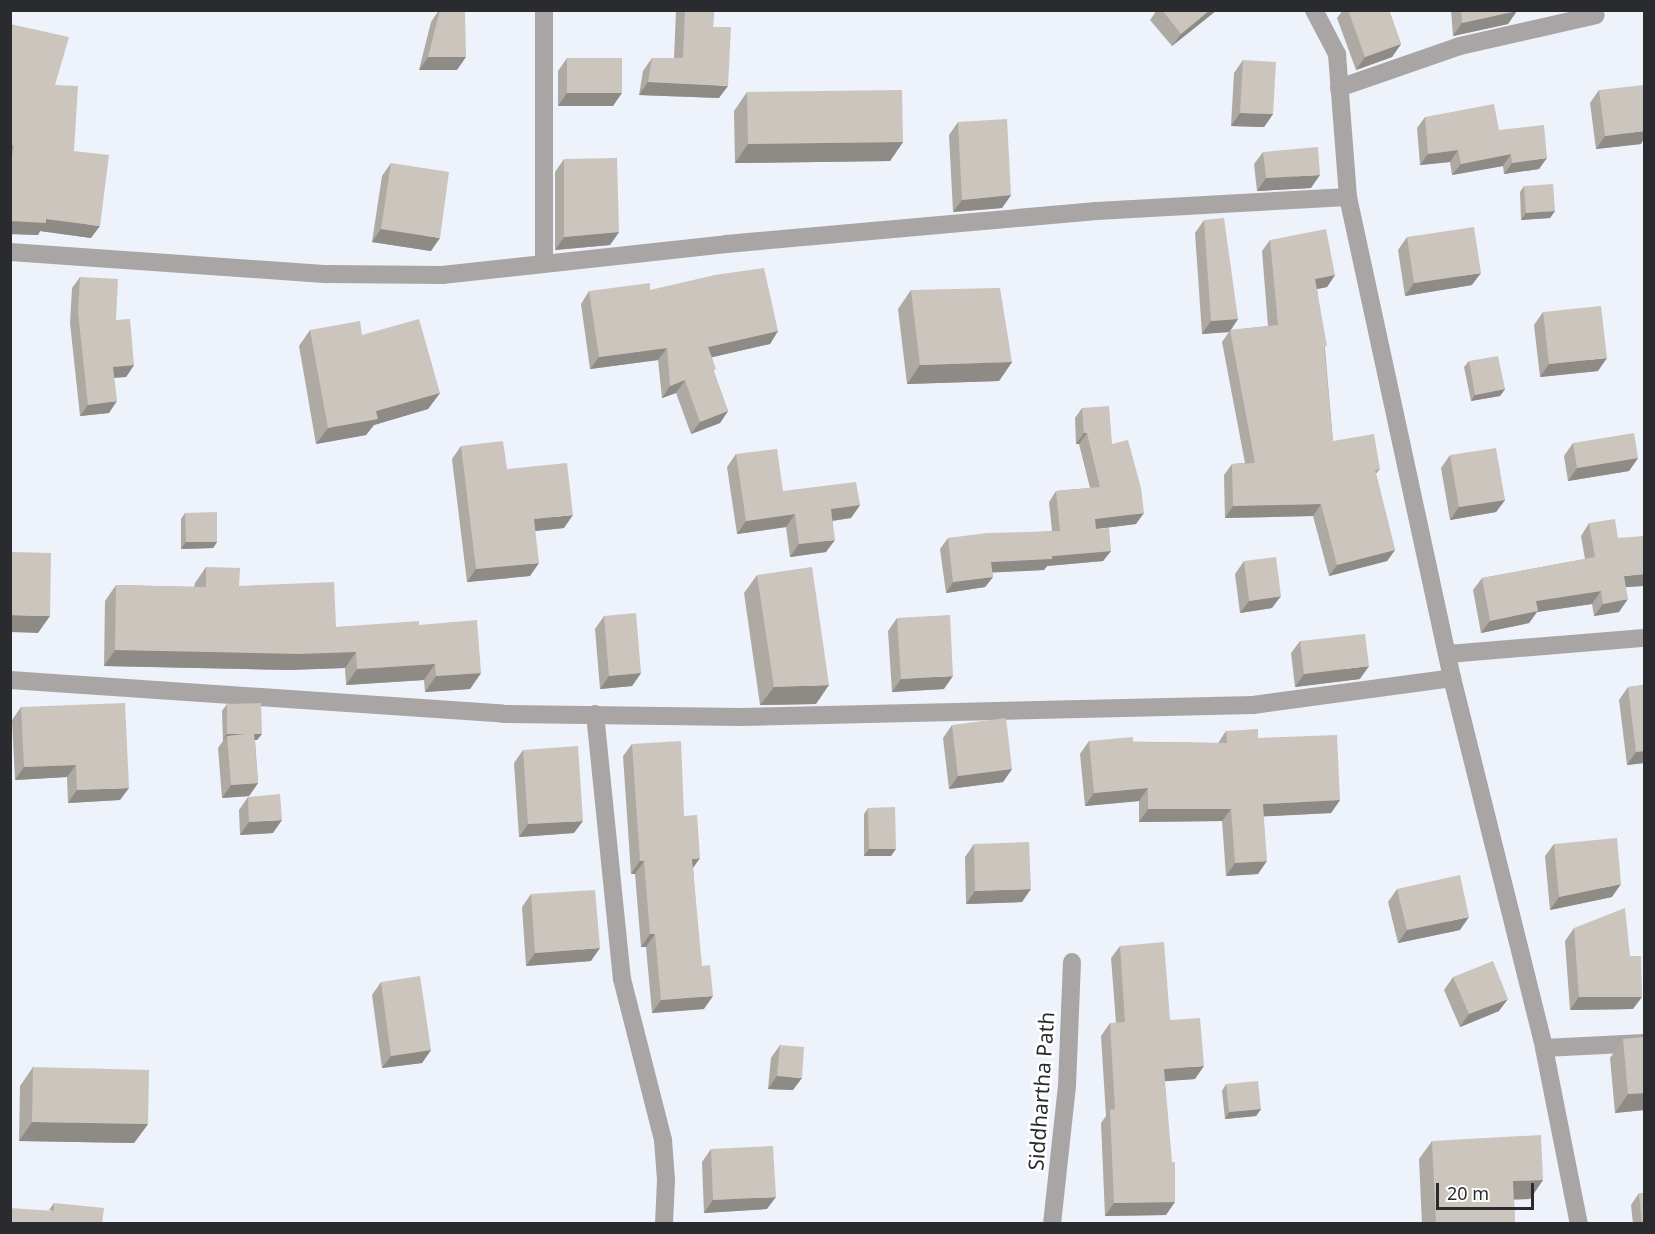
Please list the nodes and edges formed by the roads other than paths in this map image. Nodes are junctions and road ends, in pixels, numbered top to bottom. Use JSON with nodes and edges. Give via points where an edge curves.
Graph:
{"nodes":[{"id":1,"x":544,"y":10,"type":"edge"},
{"id":2,"x":1314,"y":10,"type":"edge"},
{"id":3,"x":1596,"y":15,"type":"dead end"},
{"id":4,"x":1340,"y":88,"type":"junction"},
{"id":5,"x":1348,"y":198,"type":"junction"},
{"id":6,"x":10,"y":252,"type":"edge"},
{"id":7,"x":544,"y":264,"type":"junction"},
{"id":8,"x":1644,"y":638,"type":"edge"},
{"id":9,"x":1448,"y":654,"type":"junction"},
{"id":10,"x":1452,"y":678,"type":"junction"},
{"id":11,"x":10,"y":680,"type":"edge"},
{"id":12,"x":596,"y":714,"type":"junction"},
{"id":13,"x":1072,"y":962,"type":"dead end"},
{"id":14,"x":1644,"y":1042,"type":"edge"},
{"id":15,"x":1544,"y":1048,"type":"junction"},
{"id":16,"x":664,"y":1224,"type":"edge"},
{"id":17,"x":1052,"y":1224,"type":"edge"},
{"id":18,"x":1579,"y":1224,"type":"edge"}],
"edges":[{"from":1,"to":7,"type":"street"},
{"from":2,"to":4,"type":"street","via":[[1337,54]]},
{"from":3,"to":4,"type":"street","via":[[1460,46]]},
{"from":4,"to":5,"type":"street"},
{"from":5,"to":7,"type":"street","via":[[1097,211]]},
{"from":5,"to":9,"type":"street"},
{"from":6,"to":7,"type":"street","via":[[327,274],[442,275]]},
{"from":8,"to":9,"type":"street"},
{"from":9,"to":10,"type":"street"},
{"from":10,"to":12,"type":"street","via":[[1253,705],[741,717]]},
{"from":10,"to":15,"type":"street"},
{"from":11,"to":12,"type":"street","via":[[472,712]]},
{"from":12,"to":16,"type":"street","via":[[622,979],[663,1140]]},
{"from":13,"to":17,"type":"street","name":"Siddhartha Path","via":[[1067,1086]]},
{"from":14,"to":15,"type":"street"},
{"from":15,"to":18,"type":"street"}]}
